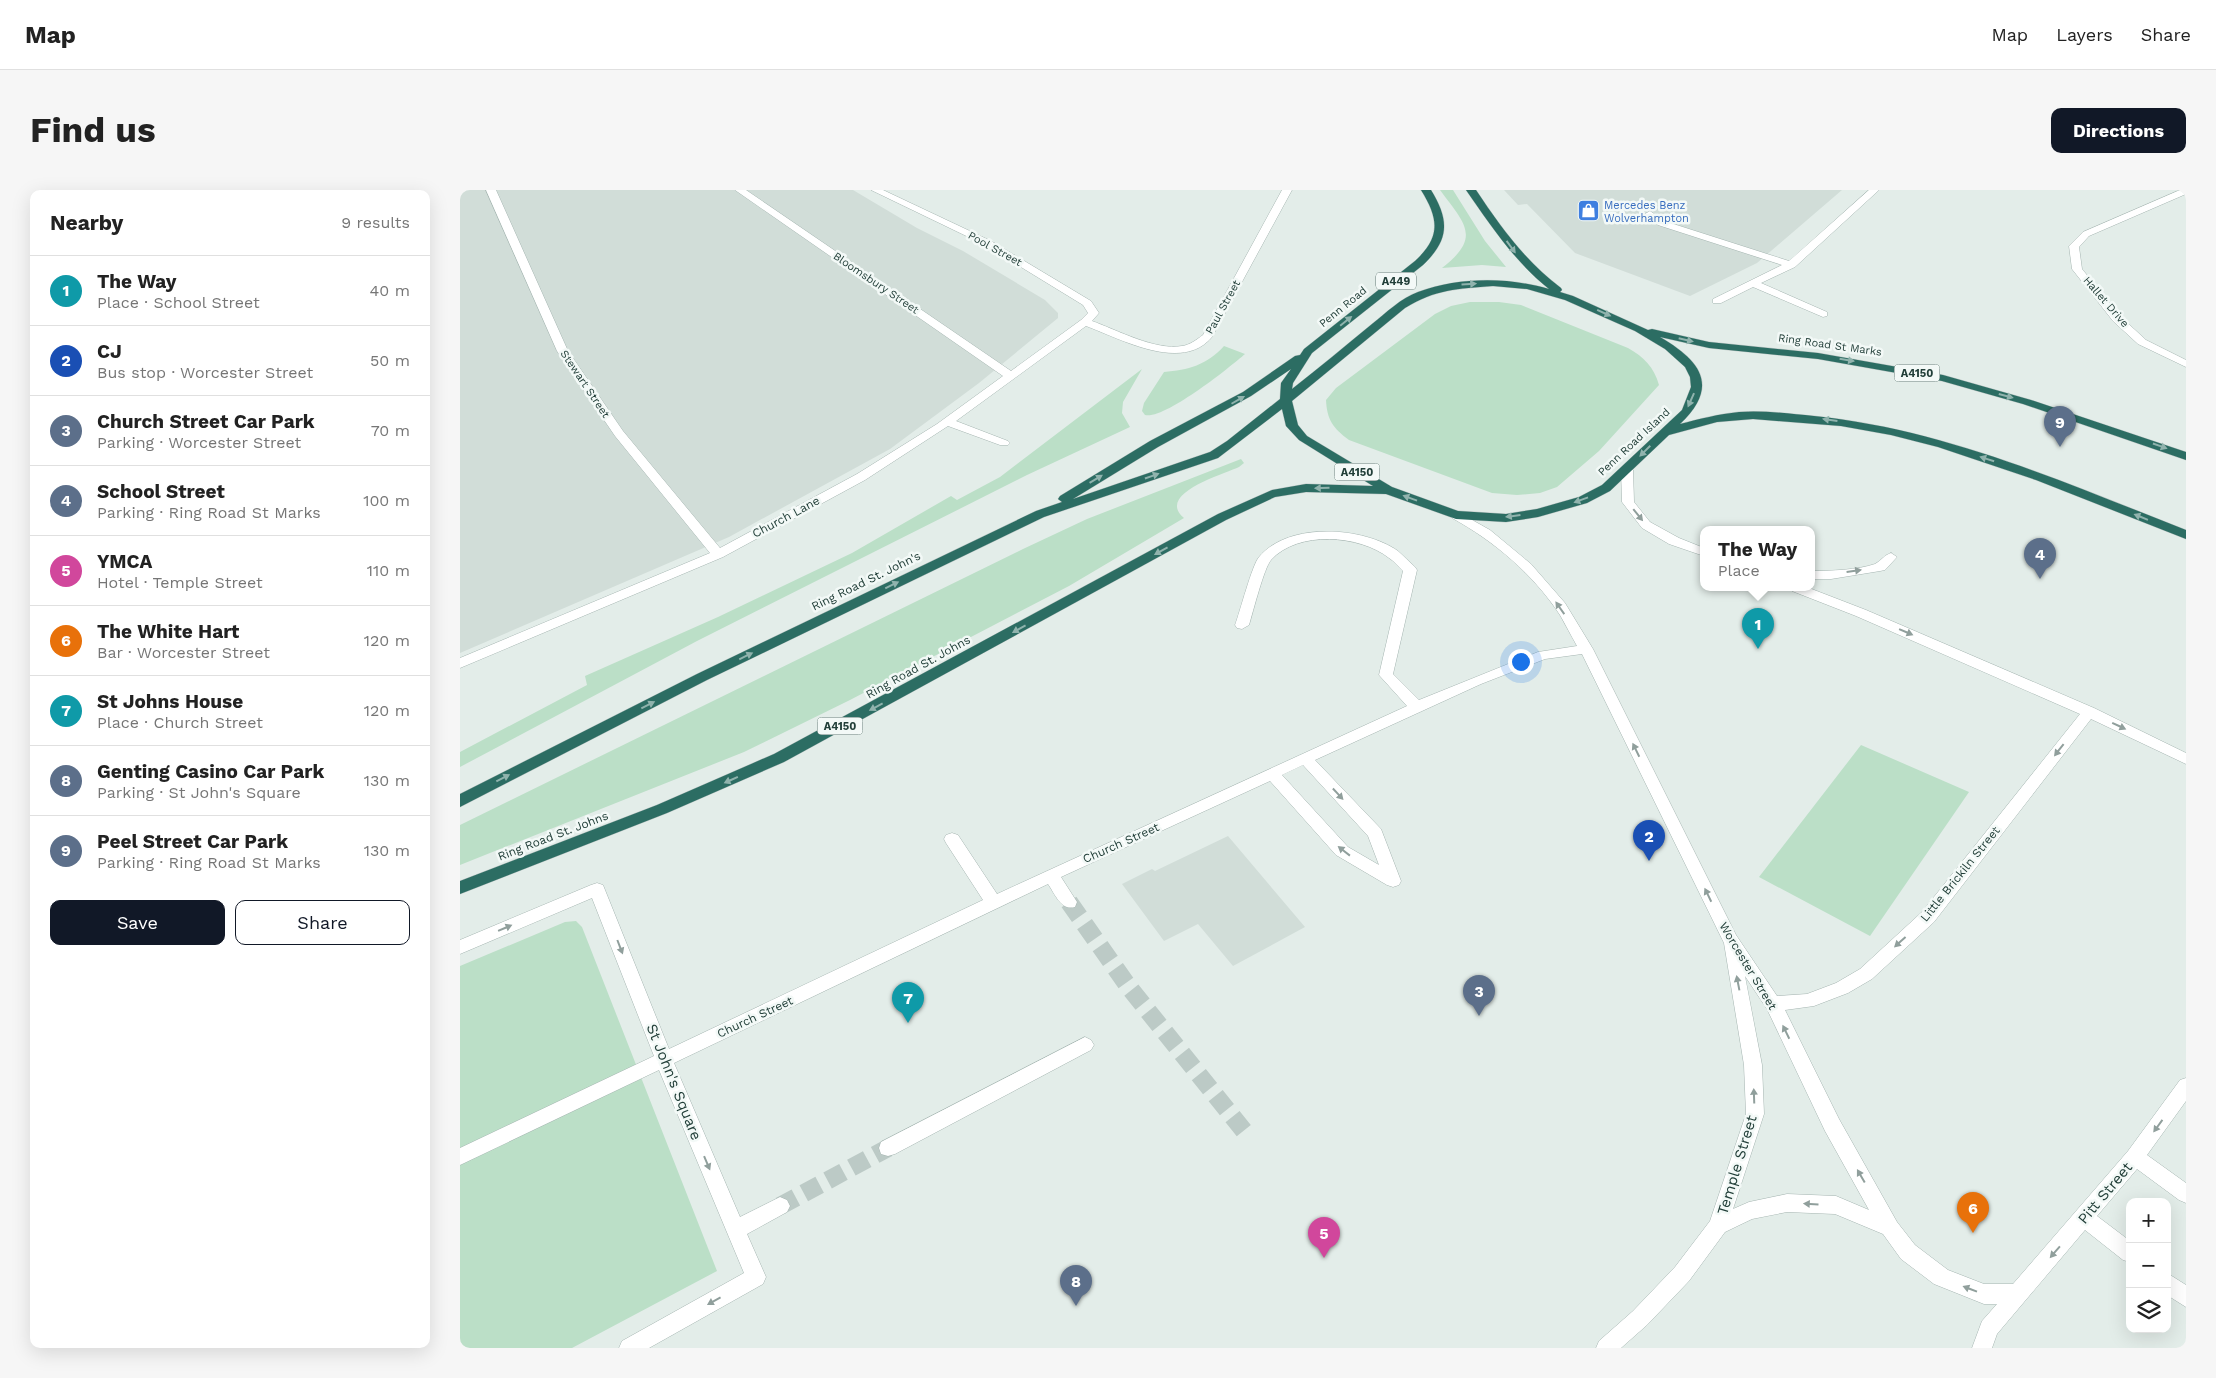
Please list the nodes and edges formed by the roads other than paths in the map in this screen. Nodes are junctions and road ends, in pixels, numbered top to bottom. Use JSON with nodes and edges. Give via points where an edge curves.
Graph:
{"nodes":[{"id":1,"x":491,"y":190,"type":"edge"},
{"id":2,"x":740,"y":190,"type":"edge"},
{"id":3,"x":877,"y":190,"type":"edge"},
{"id":4,"x":1288,"y":190,"type":"edge"},
{"id":5,"x":1426,"y":190,"type":"edge"},
{"id":6,"x":1471,"y":190,"type":"edge"},
{"id":7,"x":1874,"y":190,"type":"edge"},
{"id":8,"x":2186,"y":191,"type":"edge"},
{"id":9,"x":1650,"y":214,"type":"dead end"},
{"id":10,"x":1791,"y":265,"type":"junction"},
{"id":11,"x":1754,"y":284,"type":"junction"},
{"id":12,"x":1569,"y":298,"type":"junction"},
{"id":13,"x":1717,"y":302,"type":"dead end"},
{"id":14,"x":1823,"y":314,"type":"dead end"},
{"id":15,"x":1085,"y":322,"type":"junction"},
{"id":16,"x":1638,"y":329,"type":"junction"},
{"id":17,"x":1308,"y":351,"type":"junction"},
{"id":18,"x":2186,"y":364,"type":"edge"},
{"id":19,"x":1011,"y":376,"type":"junction"},
{"id":20,"x":1286,"y":400,"type":"junction"},
{"id":21,"x":948,"y":422,"type":"junction"},
{"id":22,"x":1664,"y":433,"type":"junction"},
{"id":23,"x":1004,"y":443,"type":"dead end"},
{"id":24,"x":2186,"y":456,"type":"edge"},
{"id":25,"x":1626,"y":470,"type":"junction"},
{"id":26,"x":1388,"y":490,"type":"junction"},
{"id":27,"x":1040,"y":514,"type":"junction"},
{"id":28,"x":1456,"y":515,"type":"junction"},
{"id":29,"x":2186,"y":536,"type":"edge"},
{"id":30,"x":1700,"y":551,"type":"edge"},
{"id":31,"x":718,"y":554,"type":"junction"},
{"id":32,"x":1891,"y":557,"type":"dead end"},
{"id":33,"x":1815,"y":575,"type":"edge"},
{"id":34,"x":1805,"y":591,"type":"edge"},
{"id":35,"x":1242,"y":625,"type":"dead end"},
{"id":36,"x":1586,"y":649,"type":"junction"},
{"id":37,"x":460,"y":663,"type":"edge"},
{"id":38,"x":1417,"y":707,"type":"junction"},
{"id":39,"x":2089,"y":712,"type":"junction"},
{"id":40,"x":1305,"y":758,"type":"junction"},
{"id":41,"x":2186,"y":759,"type":"edge"},
{"id":42,"x":1272,"y":774,"type":"junction"},
{"id":43,"x":460,"y":800,"type":"edge"},
{"id":44,"x":952,"y":839,"type":"dead end"},
{"id":45,"x":1050,"y":875,"type":"junction"},
{"id":46,"x":460,"y":888,"type":"edge"},
{"id":47,"x":1069,"y":902,"type":"tunnel mouth"},
{"id":48,"x":994,"y":903,"type":"junction"},
{"id":49,"x":1730,"y":939,"type":"junction"},
{"id":50,"x":460,"y":947,"type":"edge"},
{"id":51,"x":1773,"y":1004,"type":"junction"},
{"id":52,"x":1085,"y":1045,"type":"dead end"},
{"id":53,"x":664,"y":1060,"type":"junction"},
{"id":54,"x":2186,"y":1086,"type":"edge"},
{"id":55,"x":888,"y":1148,"type":"tunnel mouth"},
{"id":56,"x":460,"y":1157,"type":"edge"},
{"id":57,"x":2135,"y":1157,"type":"junction"},
{"id":58,"x":2186,"y":1194,"type":"edge"},
{"id":59,"x":780,"y":1206,"type":"tunnel mouth"},
{"id":60,"x":2085,"y":1218,"type":"junction"},
{"id":61,"x":1718,"y":1226,"type":"junction"},
{"id":62,"x":1890,"y":1228,"type":"junction"},
{"id":63,"x":735,"y":1230,"type":"junction"},
{"id":64,"x":2126,"y":1250,"type":"edge"},
{"id":65,"x":2171,"y":1286,"type":"edge"},
{"id":66,"x":2018,"y":1294,"type":"junction"},
{"id":67,"x":2186,"y":1298,"type":"edge"},
{"id":68,"x":629,"y":1348,"type":"edge"},
{"id":69,"x":1606,"y":1348,"type":"edge"},
{"id":70,"x":1982,"y":1348,"type":"edge"}],
"edges":[{"from":1,"to":31,"type":"street","name":"Stewart Street","via":[[564,355],[640,462]]},
{"from":2,"to":19,"type":"street","name":"Bloomsbury Street"},
{"from":3,"to":15,"type":"street","name":"Pool Street","via":[[988,243],[1087,302],[1094,313]]},
{"from":4,"to":15,"type":"street","name":"Paul Street","via":[[1207,337],[1195,346],[1165,350]]},
{"from":17,"to":5,"type":"highway","name":"Penn Road","number":"A449","one_way":true,"via":[[1419,263],[1435,246],[1440,230],[1439,213]]},
{"from":6,"to":12,"type":"highway","one_way":true,"via":[[1518,257],[1539,278]]},
{"from":7,"to":10,"type":"street"},
{"from":8,"to":18,"type":"street","name":"Hallet Drive","via":[[2086,234],[2074,246],[2077,269],[2117,319],[2142,342]]},
{"from":9,"to":10,"type":"street","via":[[1661,224]]},
{"from":10,"to":11,"type":"street"},
{"from":11,"to":13,"type":"street"},
{"from":11,"to":14,"type":"street"},
{"from":12,"to":16,"type":"highway","name":"Penn Road Island","number":"A4150","one_way":true},
{"from":20,"to":12,"type":"highway","name":"Penn Road Island","number":"A4150","one_way":true,"via":[[1401,306],[1421,294],[1454,286],[1494,283],[1528,286]]},
{"from":15,"to":19,"type":"street","name":"Church Lane"},
{"from":16,"to":22,"type":"highway","name":"Penn Road Island","number":"A4150","one_way":true,"via":[[1669,347],[1690,365],[1696,377],[1697,387],[1687,411]]},
{"from":16,"to":24,"type":"highway","name":"Ring Road St Marks","number":"A4150","one_way":true,"via":[[1709,345],[1818,356],[1943,378],[2028,402]]},
{"from":17,"to":20,"type":"highway","name":"Penn Road","number":"A449","via":[[1287,382]]},
{"from":27,"to":17,"type":"highway","one_way":true,"via":[[1154,444],[1247,394]]},
{"from":19,"to":21,"type":"street","name":"Church Lane"},
{"from":20,"to":26,"type":"highway","name":"Penn Road Island","number":"A4150","via":[[1292,426],[1304,438]]},
{"from":27,"to":20,"type":"highway","name":"Ring Road St. John's","number":"A4150","one_way":true,"via":[[1214,455]]},
{"from":21,"to":23,"type":"street"},
{"from":21,"to":31,"type":"street","name":"Church Lane","via":[[861,477]]},
{"from":22,"to":25,"type":"highway","name":"Penn Road Island","number":"A4150","one_way":true},
{"from":29,"to":22,"type":"highway","number":"A4150","one_way":true,"via":[[2034,475],[1958,449],[1829,420],[1748,415],[1704,421]]},
{"from":25,"to":28,"type":"highway","name":"Penn Road Island","number":"A4150","one_way":true,"via":[[1606,488],[1583,500],[1538,513],[1506,518]]},
{"from":25,"to":30,"type":"street","one_way":true,"via":[[1628,502],[1646,525]]},
{"from":28,"to":26,"type":"highway","name":"Penn Road Island","number":"A4150","one_way":true},
{"from":26,"to":46,"type":"highway","name":"Ring Road St. Johns","number":"A4150","one_way":true,"via":[[1306,488],[1272,494],[1222,517],[779,758],[662,809]]},
{"from":43,"to":27,"type":"highway","name":"Ring Road St. John's","number":"A4150","one_way":true,"via":[[702,677]]},
{"from":36,"to":28,"type":"street","name":"Worcester Street","one_way":true,"via":[[1560,606],[1528,570],[1475,524]]},
{"from":31,"to":37,"type":"street","name":"Church Lane"},
{"from":33,"to":32,"type":"street","one_way":true,"via":[[1880,567]]},
{"from":34,"to":39,"type":"street","one_way":true},
{"from":35,"to":38,"type":"street","via":[[1264,559],[1278,548],[1316,536],[1343,535],[1368,542],[1393,554],[1410,570],[1386,676]]},
{"from":36,"to":38,"type":"street","name":"Church Street","via":[[1543,656]]},
{"from":49,"to":36,"type":"street","name":"Worcester Street","one_way":true},
{"from":38,"to":40,"type":"street","name":"Church Street"},
{"from":39,"to":41,"type":"street","one_way":true},
{"from":39,"to":51,"type":"street","name":"Little Brickiln Street","one_way":true,"via":[[1921,923],[1866,974],[1842,988],[1808,1001]]},
{"from":40,"to":42,"type":"street","name":"Church Street"},
{"from":40,"to":42,"type":"street","one_way":true,"via":[[1375,833],[1393,881],[1342,851]]},
{"from":42,"to":45,"type":"street","name":"Church Street"},
{"from":44,"to":48,"type":"street"},
{"from":45,"to":47,"type":"street"},
{"from":45,"to":48,"type":"street","name":"Church Street"},
{"from":48,"to":53,"type":"street","name":"Church Street"},
{"from":49,"to":51,"type":"street","name":"Worcester Street"},
{"from":61,"to":49,"type":"street","name":"Temple Street","one_way":true,"via":[[1754,1114],[1753,1065]]},
{"from":50,"to":53,"type":"street","name":"St John's Square","one_way":true,"via":[[597,889]]},
{"from":62,"to":51,"type":"street","name":"Worcester Street","one_way":true,"via":[[1832,1126]]},
{"from":52,"to":55,"type":"street"},
{"from":53,"to":56,"type":"street","name":"Church Street"},
{"from":53,"to":63,"type":"street","name":"St John's Square","one_way":true},
{"from":54,"to":57,"type":"street","name":"Pitt Street","one_way":true},
{"from":57,"to":58,"type":"street"},
{"from":57,"to":60,"type":"street","name":"Pitt Street"},
{"from":59,"to":63,"type":"street"},
{"from":60,"to":64,"type":"street"},
{"from":60,"to":66,"type":"street","name":"Pitt Street","one_way":true},
{"from":62,"to":61,"type":"street","one_way":true,"via":[[1836,1205],[1787,1203],[1749,1211]]},
{"from":61,"to":69,"type":"street","name":"Temple Street","via":[[1682,1274]]},
{"from":66,"to":62,"type":"street","name":"Worcester Street","one_way":true,"via":[[1984,1294],[1941,1278],[1908,1252]]},
{"from":63,"to":68,"type":"street","name":"St John's Square","one_way":true,"via":[[756,1277]]},
{"from":65,"to":67,"type":"street"},
{"from":66,"to":70,"type":"street","via":[[1989,1328]]}]}
